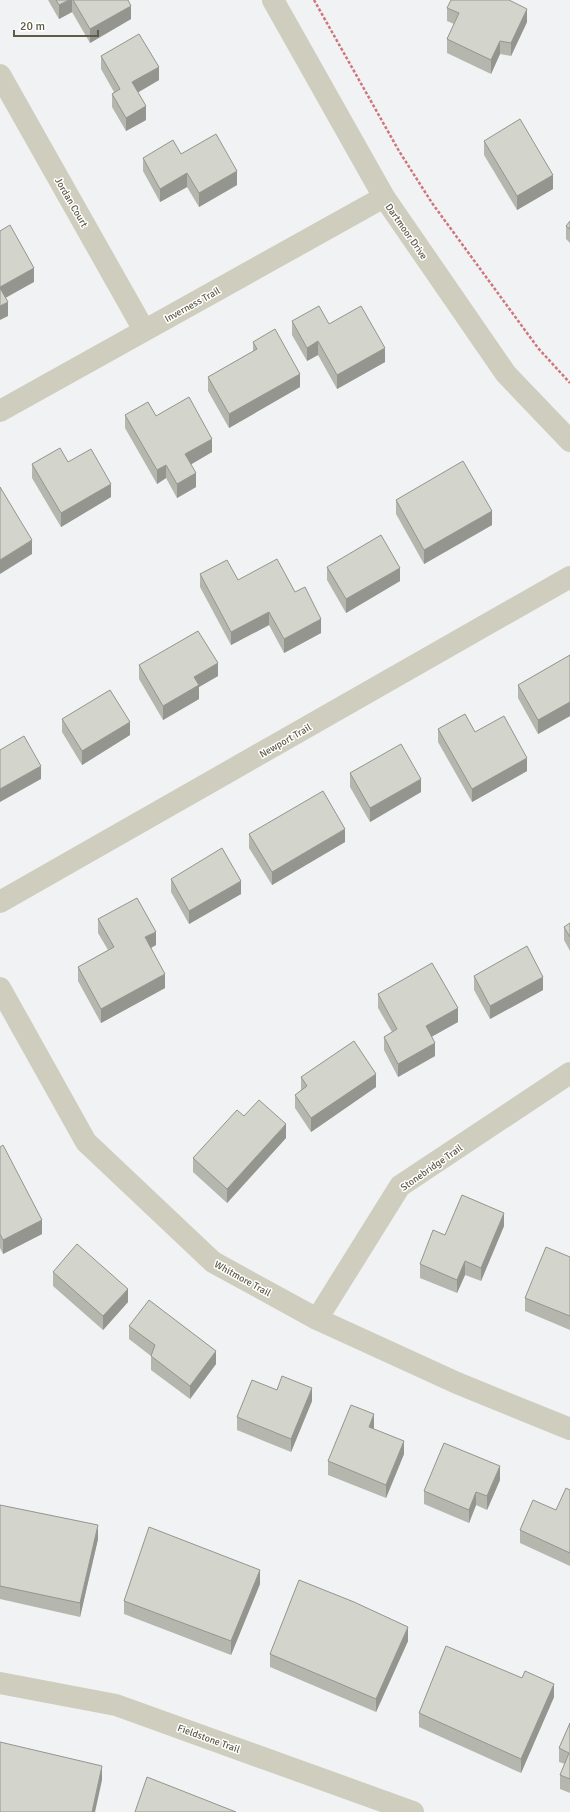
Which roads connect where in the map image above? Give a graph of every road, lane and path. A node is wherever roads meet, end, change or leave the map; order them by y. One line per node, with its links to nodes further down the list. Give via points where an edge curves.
1 (273, 0): 4 (street, Dartmoor Drive)
2 (314, 0): 6 (path, via 399,152 432,203 538,348)
3 (0, 75): 5 (street, Jordan Court)
4 (384, 197): 5 (street, Inverness Trail); 8 (street, Dartmoor Drive, via 506,374)
5 (144, 330): 7 (street, Inverness Trail)
6 (570, 383)
7 (0, 411)
8 (570, 441)
9 (570, 577): 10 (street, Newport Trail)
10 (0, 902)
11 (0, 988): 13 (street, Whitmore Trail, via 86,1142 213,1262)
12 (570, 1073): 13 (street, Stonebridge Trail, via 400,1186)
13 (317, 1319): 14 (street, Whitmore Trail, via 457,1383)
14 (570, 1429)
15 (0, 1683): 16 (street, Fieldstone Trail, via 116,1705)
16 (413, 1812)

